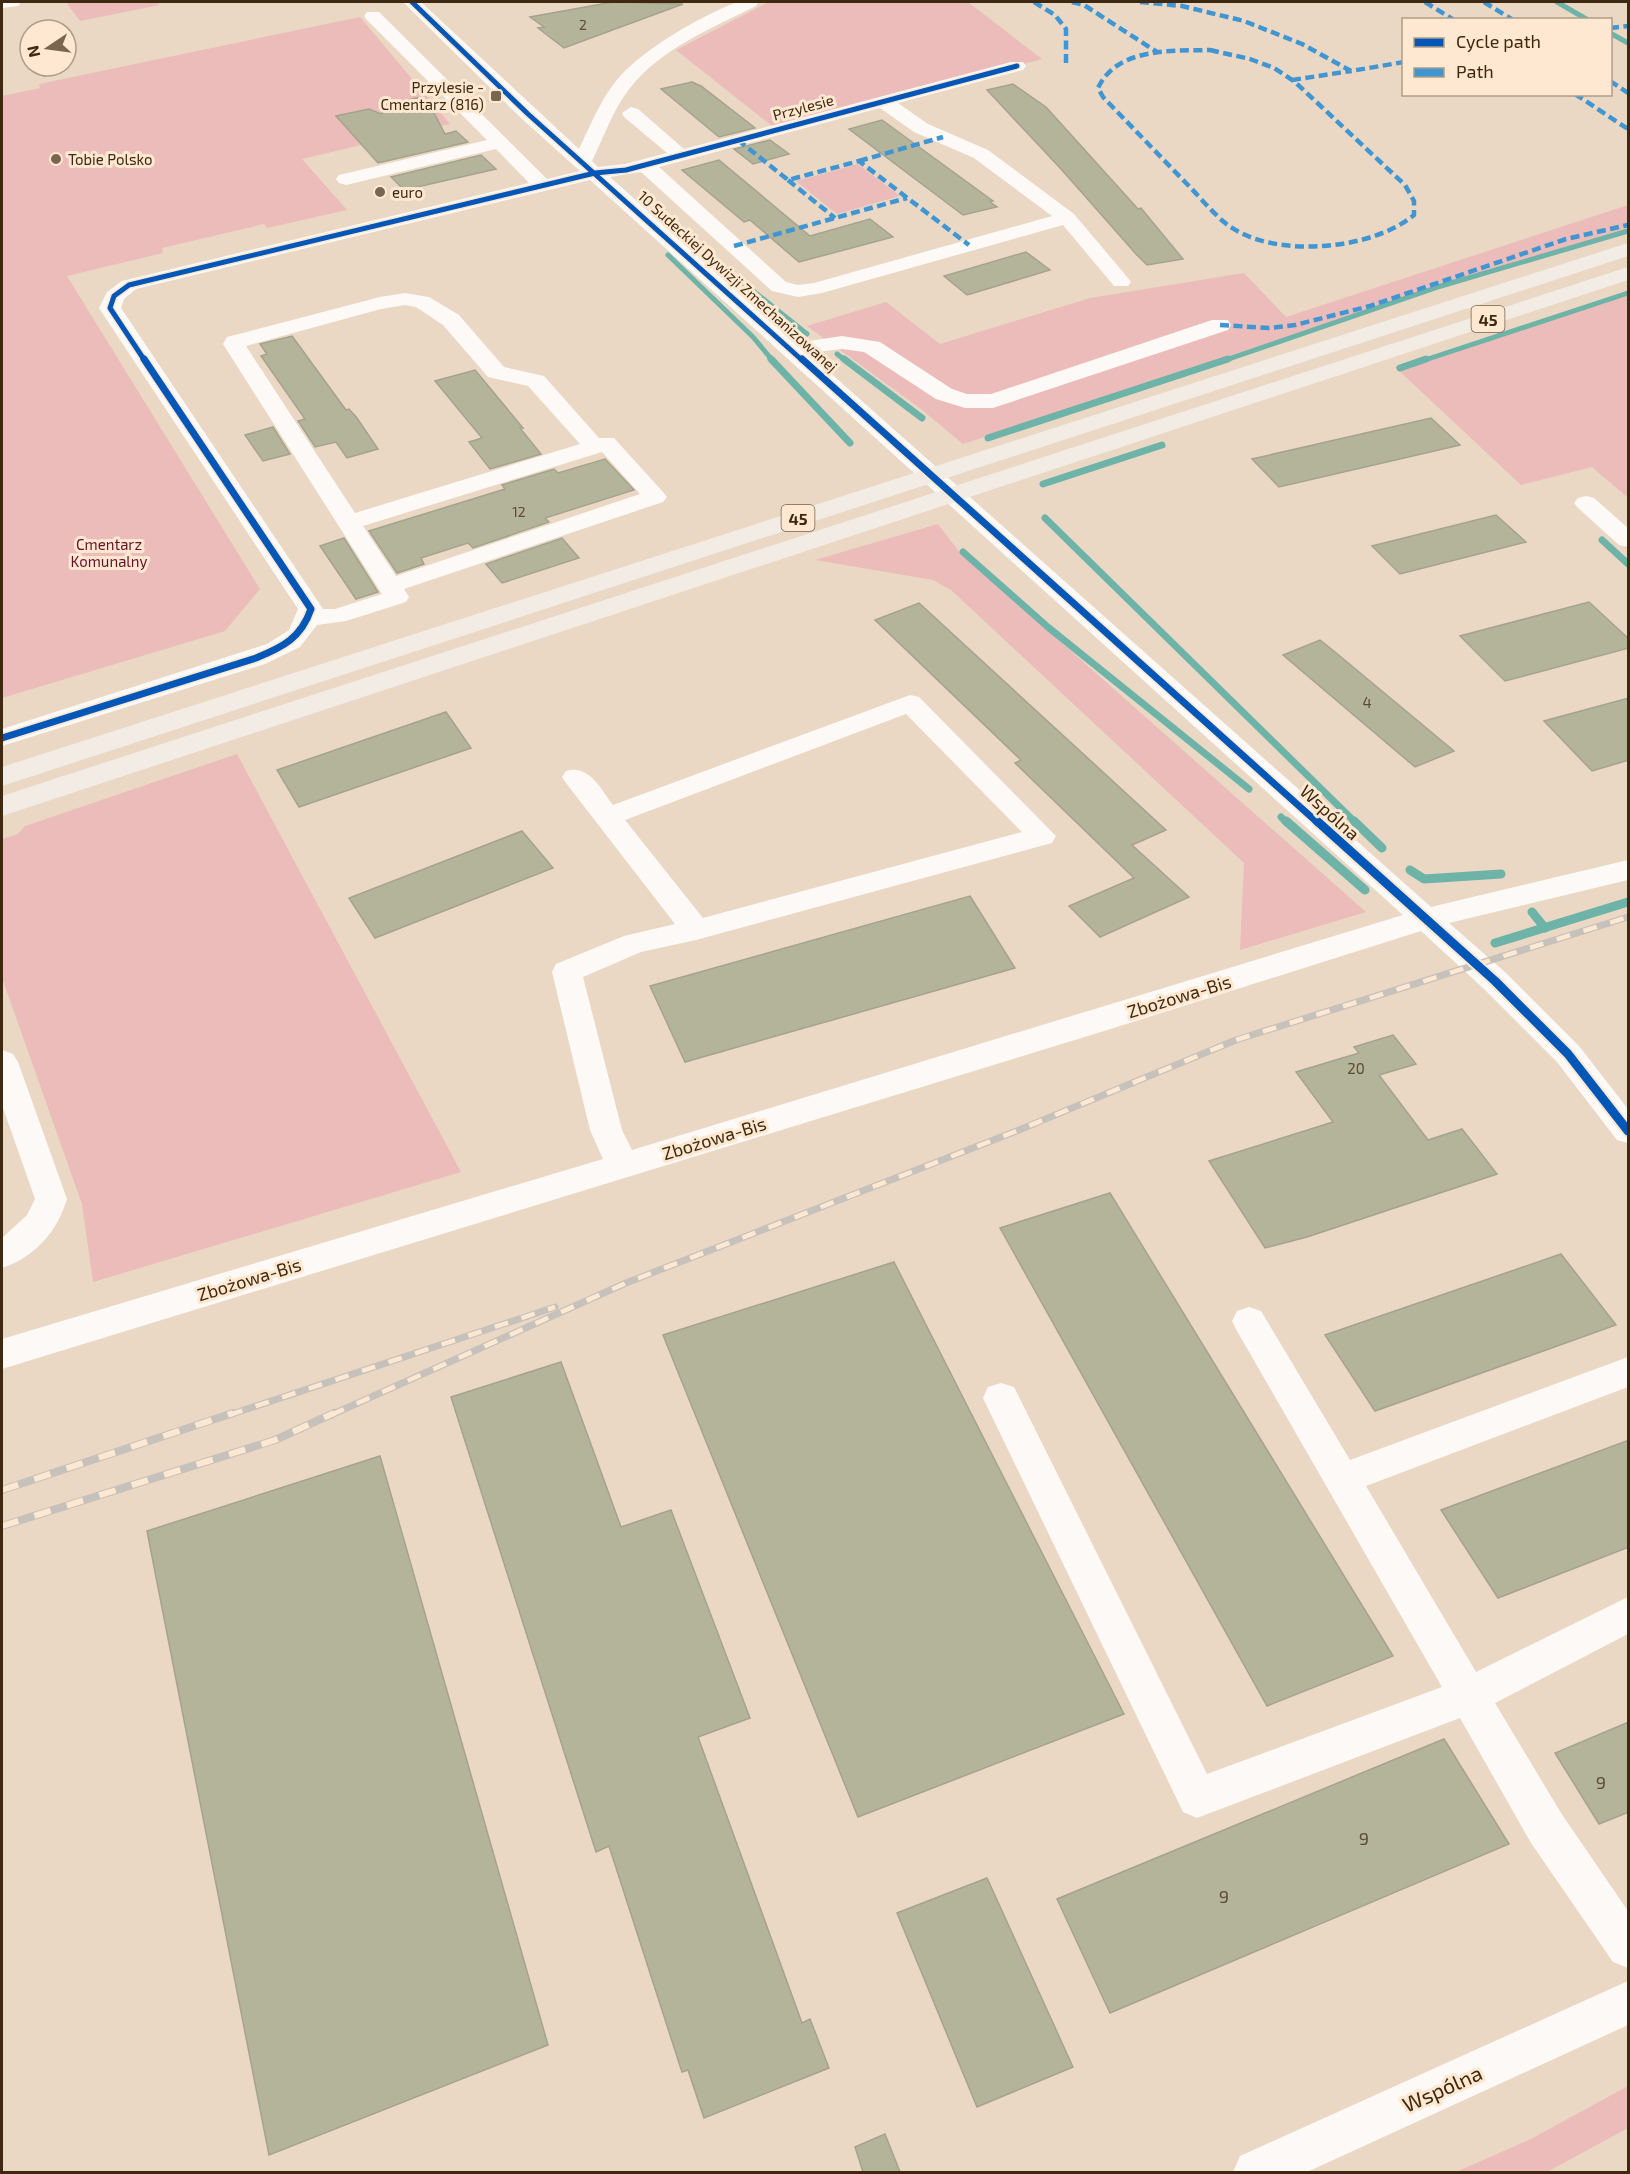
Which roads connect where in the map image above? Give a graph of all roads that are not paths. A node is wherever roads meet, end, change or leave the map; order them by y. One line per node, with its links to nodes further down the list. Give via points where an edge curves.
1 (12, 2): 4 (street)
2 (412, 2): 6 (street, 10 Sudeckiej Dywizji Zmechanizowanej)
3 (750, 2): 14 (street, via 648,61 623,83)
4 (2, 3)
5 (373, 16): 8 (street)
6 (478, 66): 8 (street); 14 (street, 10 Sudeckiej Dywizji Zmechanizowanej)
7 (1017, 66): 9 (street, Przylesie)
8 (433, 76): 11 (street)
9 (884, 102): 12 (street, Przylesie); 17 (street, via 921,128 981,154)
10 (631, 113): 12 (street)
11 (499, 143): 15 (street); 16 (street)
12 (680, 155): 13 (street, Przylesie)
13 (645, 165): 14 (street, Przylesie); 17 (street, via 779,287 788,290 815,289)
14 (589, 167): 16 (street, Przylesie); 22 (street, 10 Sudeckiej Dywizji Zmechanizowanej)
15 (346, 179)
16 (542, 185): 29 (street, Przylesie, via 165,275 129,285 114,296 110,308 311,609)
17 (1066, 218): 20 (street)
18 (1629, 249): 31 (main road, 45)
19 (1629, 273): 33 (main road, 45)
20 (1121, 282)
21 (1220, 325): 22 (street, via 993,401 965,402 944,394 858,343)
22 (792, 350): 26 (street, 10 Sudeckiej Dywizji Zmechanizowanej)
23 (595, 447): 25 (street); 25 (street, via 536,381 496,372 451,320 422,301 380,303 235,342); 28 (street, via 606,443 655,497)
24 (1586, 502): 27 (street)
25 (350, 522): 28 (street)
26 (994, 532): 36 (street, Wspólna)
27 (1629, 540)
28 (390, 586): 29 (street, via 397,597 338,616)
29 (308, 618): 30 (street, via 302,634 256,657)
30 (2, 738)
31 (2, 777)
32 (576, 777): 34 (street)
33 (2, 806)
34 (607, 817): 37 (street); 37 (street, via 910,703 1042,836)
35 (1629, 870): 36 (street, Zbożowa-Bis)
36 (1425, 919): 39 (street, Wspólna, via 1546,1030); 40 (street, Zbożowa-Bis)
37 (696, 930): 40 (street, via 634,943 567,972 606,1130)
38 (2, 1062): 41 (street, via 51,1199 48,1213 36,1229)
39 (1629, 1131)
40 (623, 1166): 43 (street, Zbożowa-Bis)
41 (2, 1254)
42 (1249, 1321): 46 (street)
43 (2, 1354)
44 (1629, 1372): 46 (street)
45 (1001, 1398): 48 (street, via 1197,1798)
46 (1341, 1479): 48 (street)
47 (1629, 1616): 48 (street)
48 (1468, 1695): 49 (street, via 1546,1828)
49 (1629, 1947)
50 (1629, 2003): 51 (street, Wspólna)
51 (1256, 2172)

